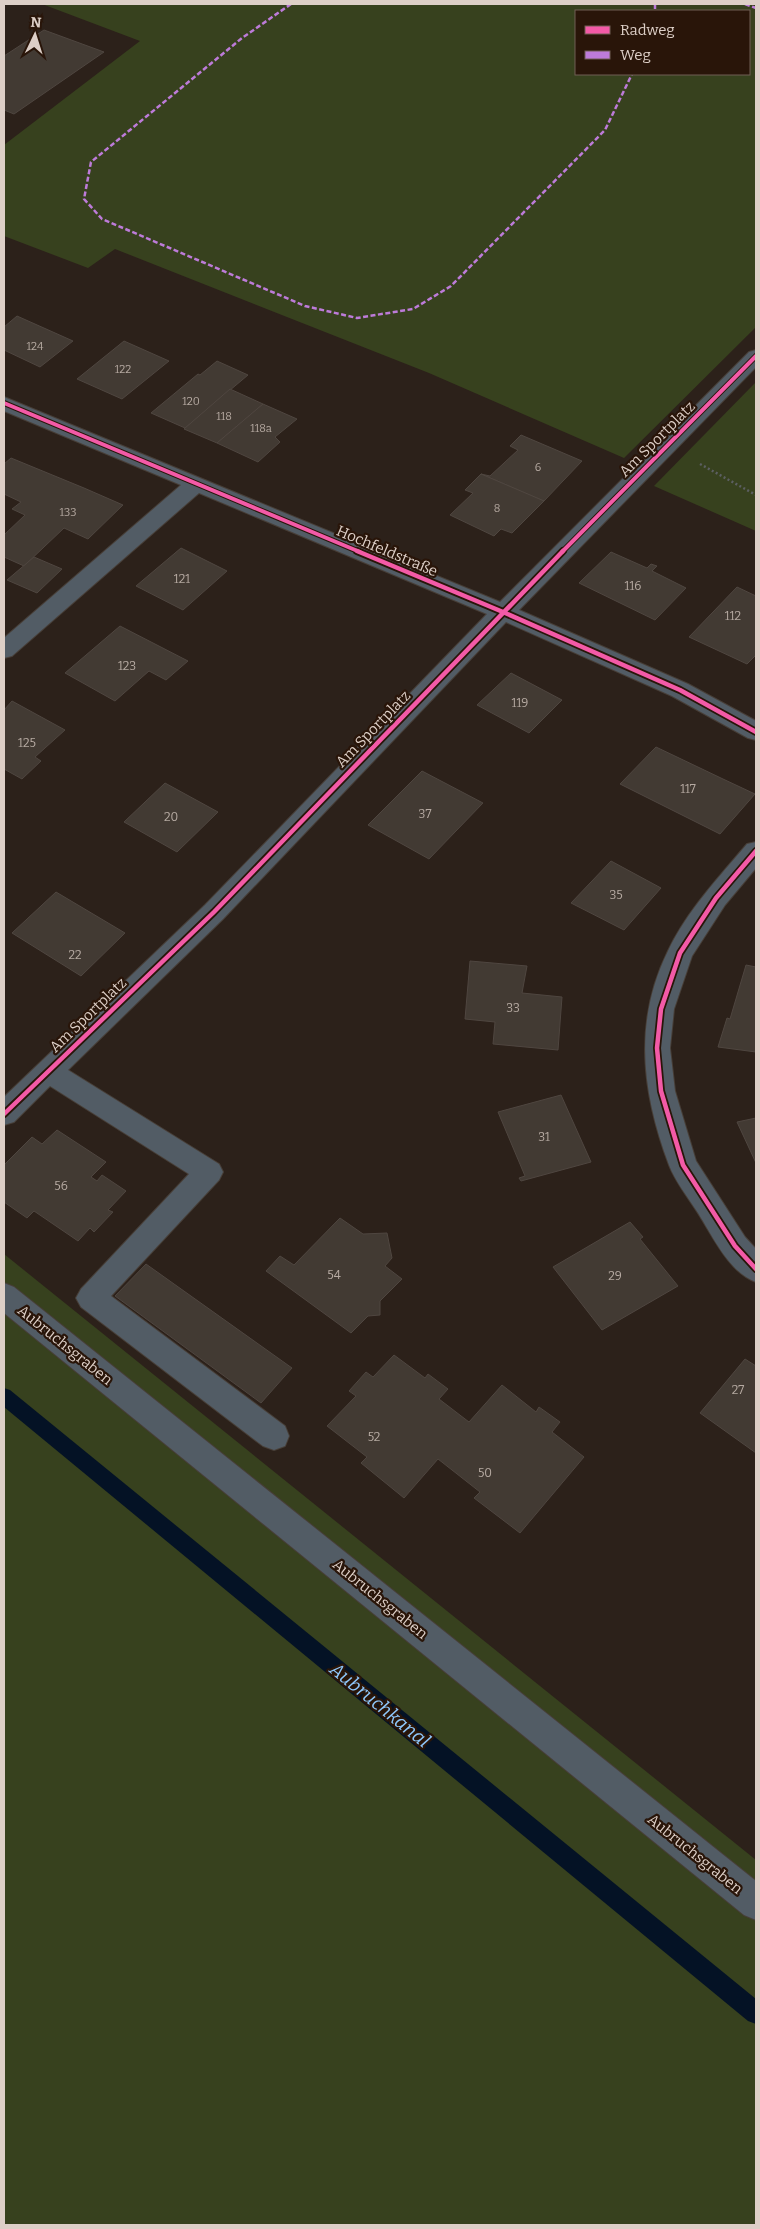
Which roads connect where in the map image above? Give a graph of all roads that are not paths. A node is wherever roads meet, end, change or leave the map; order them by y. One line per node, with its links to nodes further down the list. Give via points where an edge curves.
1 (756, 356): 4 (street, Am Sportplatz)
2 (4, 403): 3 (street, Hochfeldstraße)
3 (196, 484): 4 (street, Hochfeldstraße); 5 (street)
4 (503, 612): 6 (street, Hochfeldstraße, via 680,690); 8 (street, Am Sportplatz, via 214,912)
5 (4, 650)
6 (756, 732)
7 (756, 851): 10 (street, via 716,898 680,953 661,1009 657,1048 661,1091 683,1165 735,1246)
8 (48, 1071): 9 (street, Am Sportplatz); 12 (street, via 209,1172 91,1298)
9 (4, 1114)
10 (756, 1269)
11 (4, 1296): 13 (street, Aubruchsgraben)
12 (274, 1436)
13 (756, 1903)

